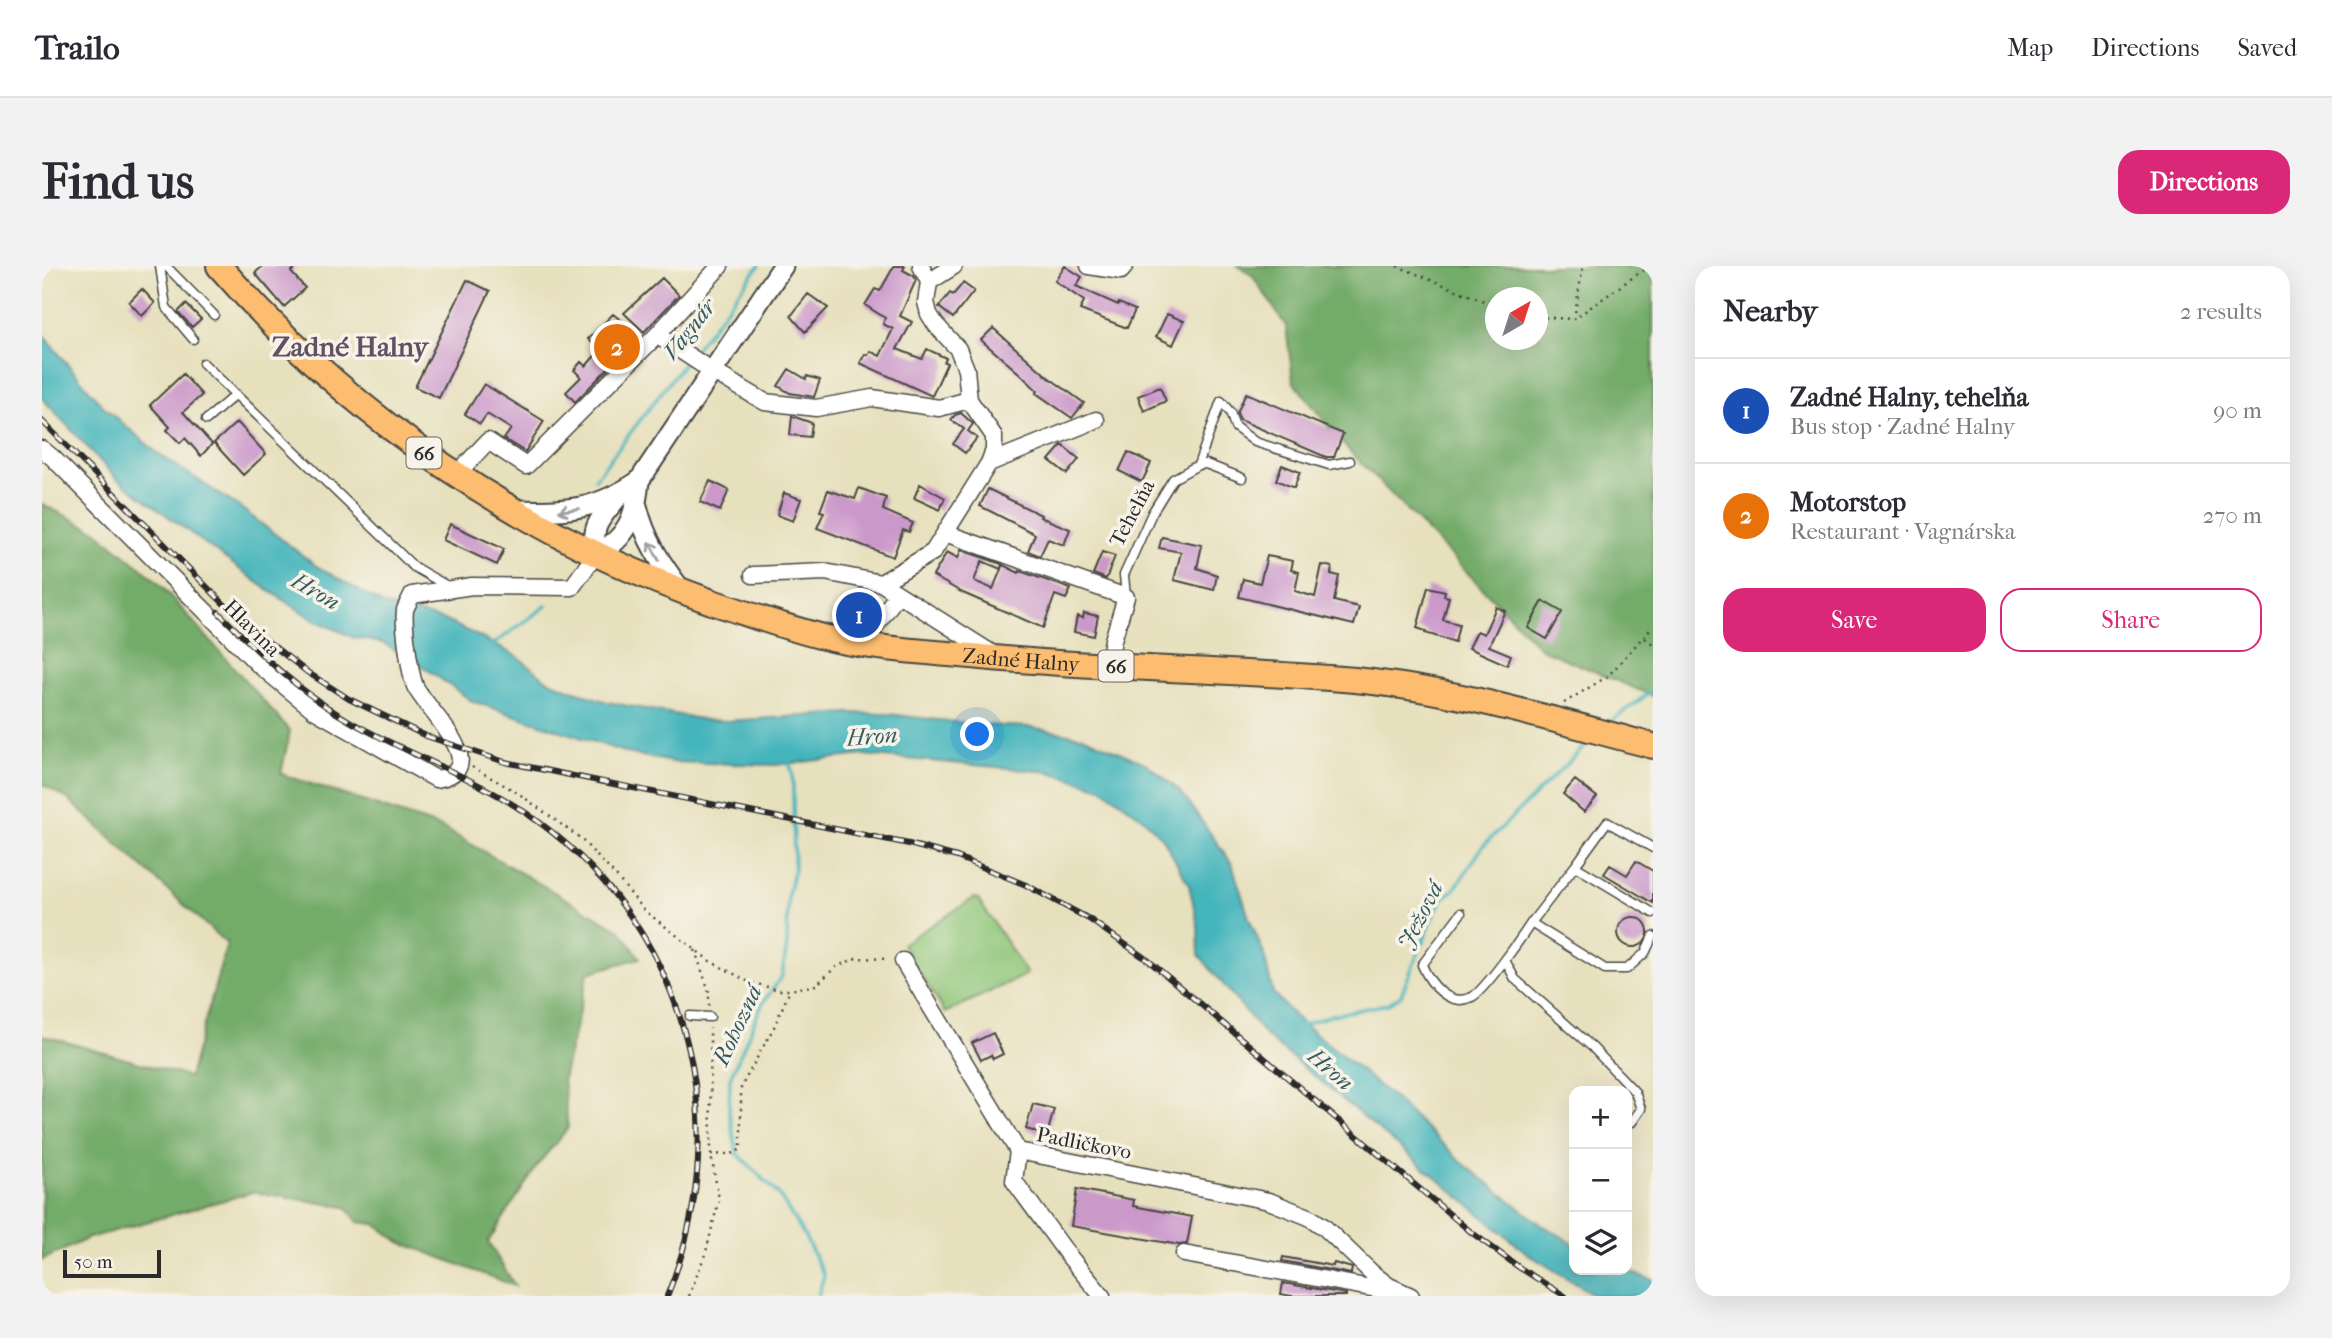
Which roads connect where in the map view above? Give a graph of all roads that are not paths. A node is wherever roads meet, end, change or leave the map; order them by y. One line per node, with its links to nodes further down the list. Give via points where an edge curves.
1 (160, 266): 13 (lane, via 166,307)
2 (166, 266): 11 (lane)
3 (219, 266): 24 (main road, Zadné Halny / 66, via 274,326 341,388)
4 (719, 266): 12 (street)
5 (783, 266): 15 (street)
6 (921, 266): 10 (street)
7 (954, 266): 10 (street)
8 (1089, 266): 9 (street, via 1121,271)
9 (1125, 266)
10 (929, 282): 17 (street, via 929,314 958,349 966,369)
11 (214, 316)
12 (657, 335): 15 (street); 24 (street, via 526,466 488,441)
13 (193, 339)
14 (203, 362): 16 (lane)
15 (699, 362): 17 (street, via 765,402 816,408 872,398 939,408); 26 (street)
16 (236, 394): 18 (lane); 34 (lane, via 414,567)
17 (969, 400): 22 (street, via 994,436)
18 (206, 420)
19 (1096, 420): 22 (street)
20 (42, 449): 34 (street, Hlavina, via 259,665 314,710 436,779 454,773 460,760 458,748 415,685 405,610 412,595)
21 (1350, 461): 23 (lane, via 1329,465 1255,442 1235,427 1221,401)
22 (989, 463): 30 (street)
23 (1198, 466): 25 (lane, via 1206,464); 37 (lane, Tehelňa, via 1173,480 1152,513 1124,575)
24 (456, 475): 29 (main road, Zadné Halny / 66)
25 (1242, 478)
26 (639, 481): 27 (street); 28 (street)
27 (621, 493): 29 (street, one-way to 29, via 572,510); 31 (street, via 593,535)
28 (637, 506): 31 (street, via 613,547); 35 (street, one-way to 28, via 657,557)
29 (514, 510): 31 (main road, Zadné Halny / 66)
30 (945, 533): 33 (street, via 933,552); 37 (street)
31 (579, 545): 34 (street, via 572,587); 35 (main road, Zadné Halny / 66)
32 (752, 575): 33 (street, via 825,572)
33 (881, 583): 36 (street)
34 (452, 589)
35 (682, 591): 38 (main road, Zadné Halny / 66, via 777,624)
36 (898, 594): 38 (street); 39 (street)
37 (1126, 597): 40 (street, Tehelňa)
38 (863, 643): 39 (main road, Zadné Halny / 66)
39 (1001, 659): 40 (main road, Zadné Halny / 66)
40 (1108, 666): 41 (main road, Zadné Halny / 66, via 1383,683 1455,694)
41 (1653, 746)
42 (1653, 848): 43 (lane, via 1607,822)
43 (1575, 866): 45 (lane); 46 (lane)
44 (1461, 913): 48 (lane, via 1422,965 1441,993 1455,1000 1473,997)
45 (1653, 913)
46 (1531, 923): 47 (lane, via 1605,969 1627,969 1645,953); 48 (lane)
47 (1653, 936)
48 (1505, 960): 52 (lane, via 1515,979)
49 (903, 961): 55 (street, Padličkovo)
50 (690, 1016): 51 (lane)
51 (710, 1017)
52 (1628, 1086)
53 (1632, 1090): 54 (lane, via 1641,1109)
54 (1632, 1122)
55 (1018, 1151): 57 (street, via 1014,1181); 58 (street, Padličkovo, via 1269,1201 1324,1227 1372,1273)
56 (1184, 1254): 58 (street)
57 (1102, 1296)
58 (1410, 1296)

